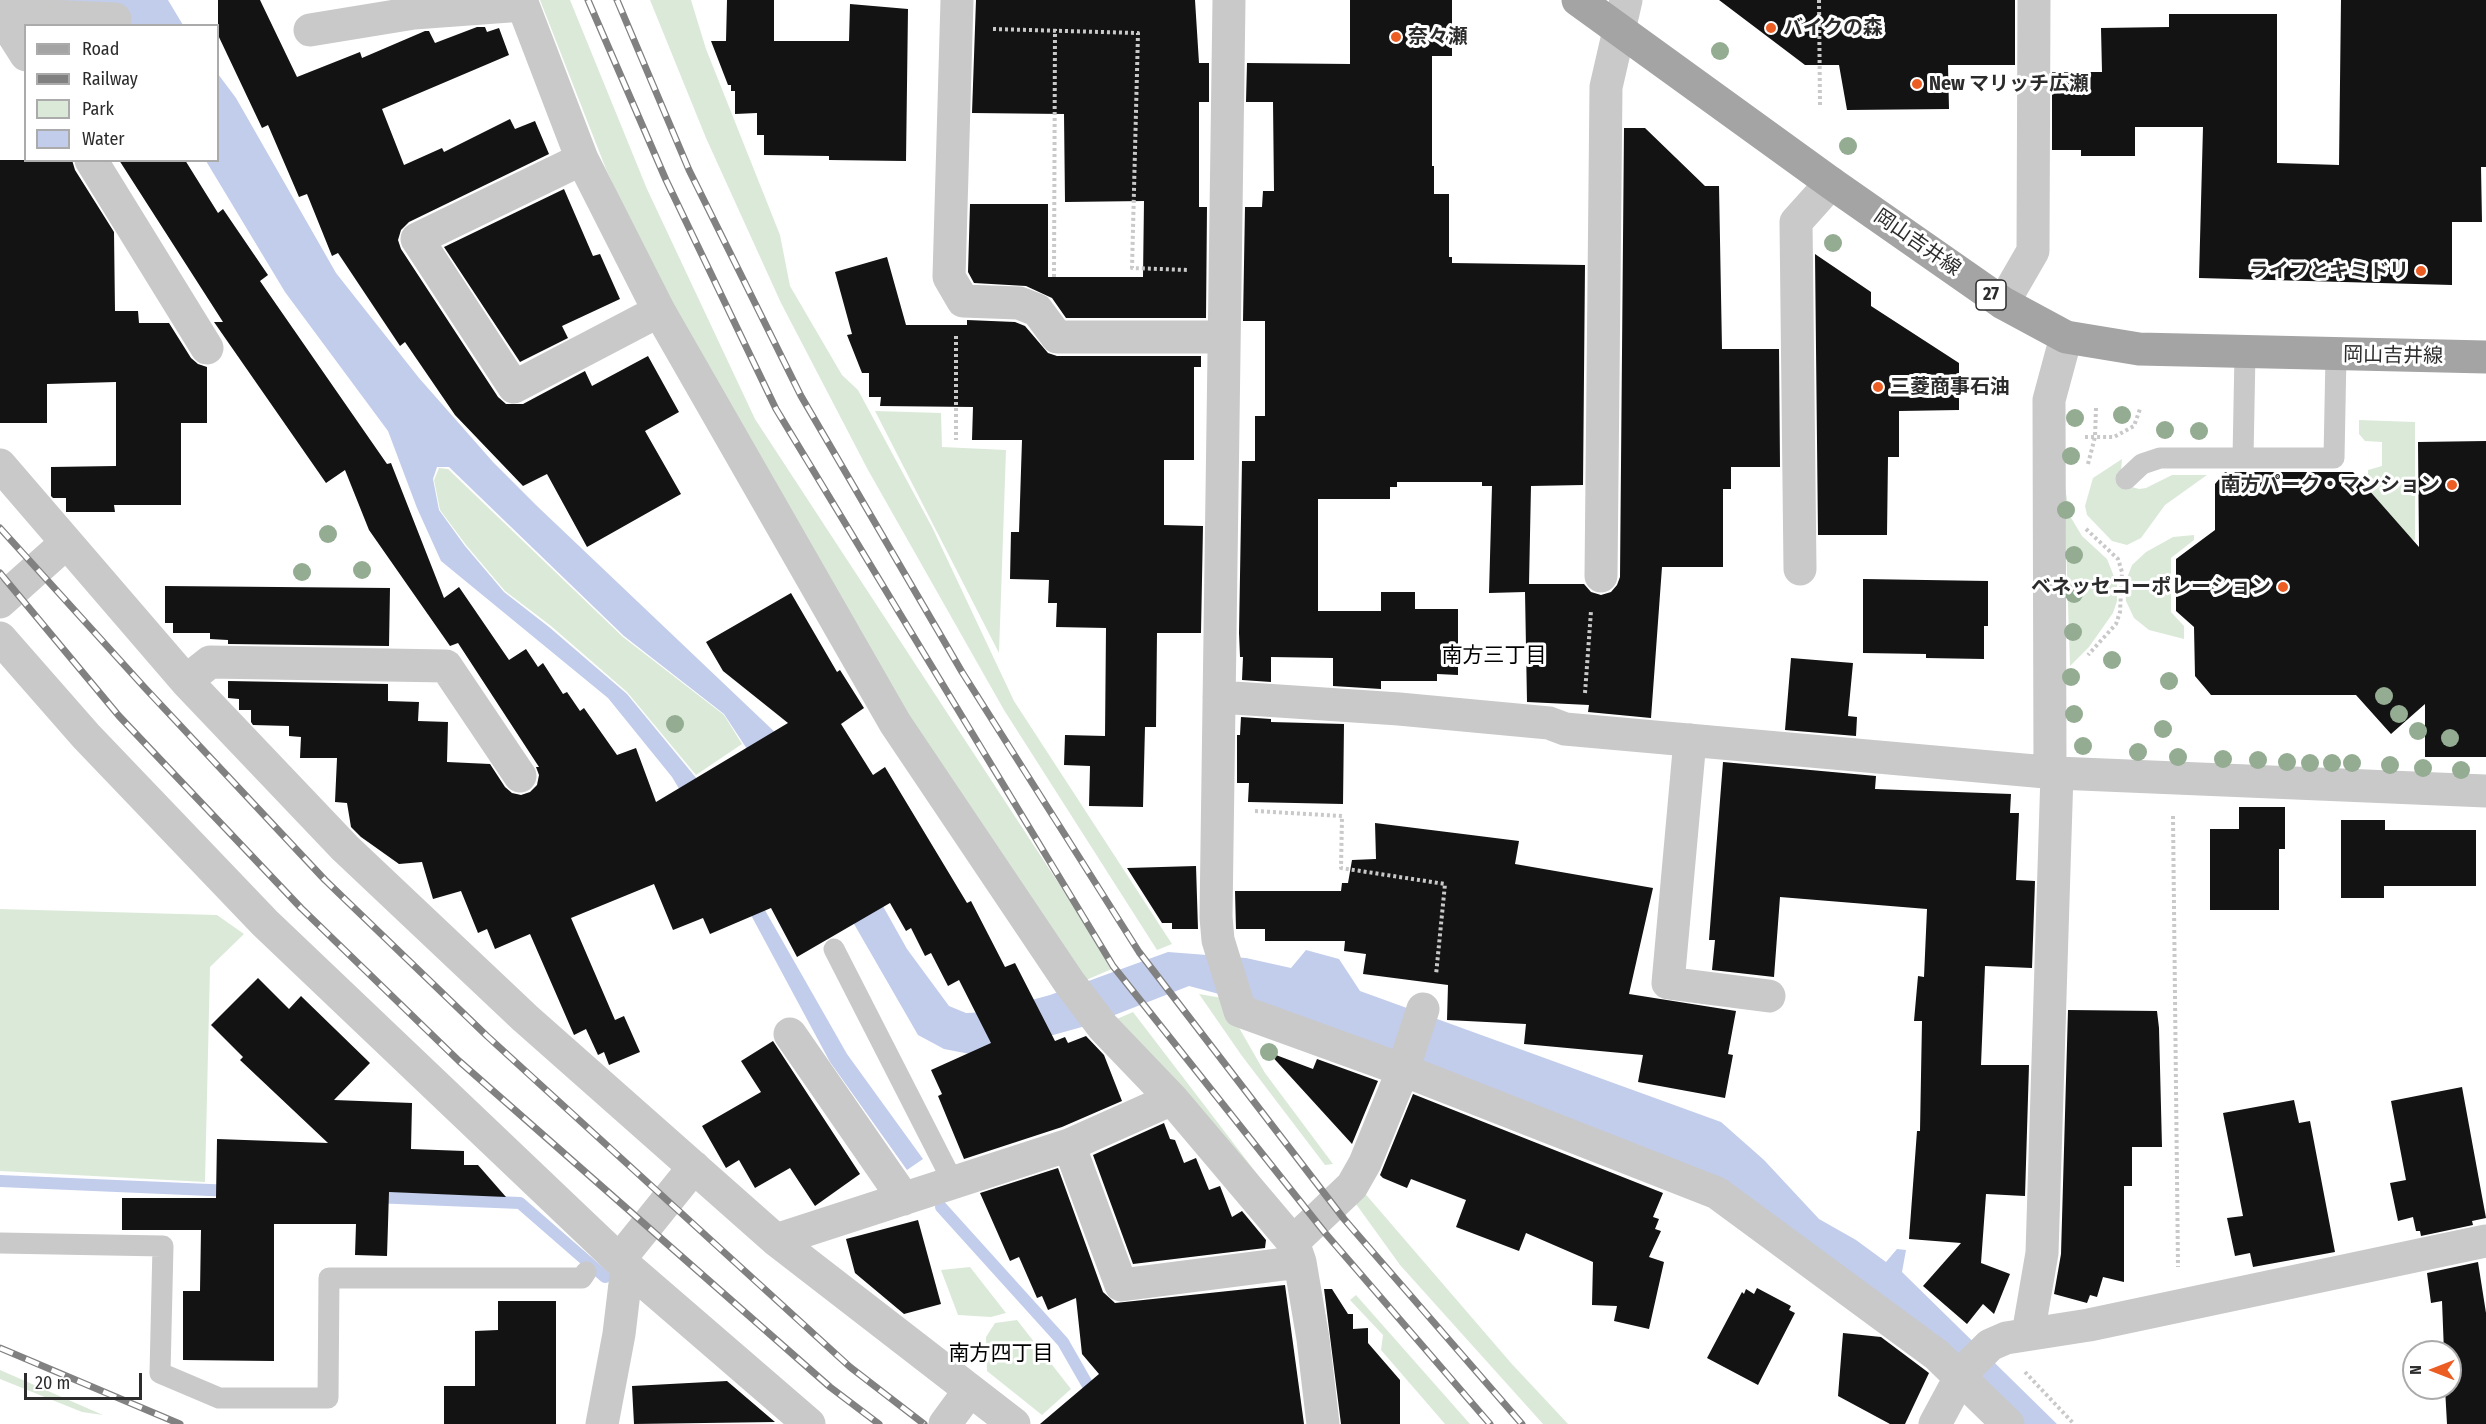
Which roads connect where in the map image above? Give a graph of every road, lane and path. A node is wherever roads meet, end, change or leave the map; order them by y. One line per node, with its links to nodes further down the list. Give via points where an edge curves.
1 (1229, 0): 17 (street)
2 (1578, 0): 8 (main road, 岡山吉井線 / 27)
3 (1819, 0): 13 (path)
4 (2034, 0): 19 (street, via 2033,251)
5 (522, 2): 11 (street, via 414,13); 14 (street)
6 (0, 14): 9 (street); 12 (street)
7 (957, 14): 10 (path); 18 (street, via 949,278)
8 (1623, 15): 16 (main road, 岡山吉井線 / 27); 39 (street, via 1606,87)
9 (115, 19)
10 (1055, 29): 17 (path, via 1138,33 1132,268); 21 (path, via 1054,310)
11 (310, 30)
12 (24, 52)
13 (1820, 106)
14 (582, 159): 20 (street); 20 (street, via 417,239 514,387)
15 (92, 162): 24 (street)
16 (1831, 183): 19 (main road, 岡山吉井線 / 27); 38 (street, via 1796,222)
17 (1225, 270): 22 (street)
18 (958, 293): 21 (street, via 963,301 1019,303 1037,310); 31 (path)
19 (2003, 303): 23 (main road, 岡山吉井線 / 27)
20 (659, 311): 57 (street, via 895,723 1069,982 1103,1027)
21 (1048, 324): 22 (street, via 1058,337)
22 (1224, 337): 44 (street)
23 (2066, 338): 25 (main road, 岡山吉井線 / 27, via 2139,349); 47 (street, via 2049,400)
24 (207, 348)
25 (2245, 353): 26 (main road, 岡山吉井線 / 27); 32 (lane)
26 (2336, 355): 27 (main road, 岡山吉井線 / 27); 32 (lane, via 2334,458)
27 (2486, 357)
28 (2096, 408): 30 (path)
29 (2140, 409): 30 (path, via 2134,426 2114,437)
30 (2095, 437): 34 (path)
31 (957, 441)
32 (2243, 458): 35 (lane, via 2160,458 2142,464)
33 (0, 465): 37 (street)
34 (2086, 467)
35 (2126, 479)
36 (2083, 525): 42 (path, via 2118,559 2122,572 2116,624)
37 (66, 543): 40 (street); 43 (street)
38 (1800, 569)
39 (1601, 576): 45 (path, via 1593,580)
40 (0, 602)
41 (0, 638): 66 (street, via 86,736 265,923)
42 (2084, 658)
43 (186, 681): 48 (street, via 210,662 446,666); 59 (street, via 345,848 525,1018)
44 (1219, 697): 45 (street, via 1399,709 1549,723); 51 (street)
45 (1582, 730): 46 (street)
46 (1690, 740): 47 (street); 53 (street, via 1668,983)
47 (2054, 773): 49 (street); 69 (street, via 2042,1253)
48 (520, 776)
49 (2173, 778): 50 (street); 68 (path)
50 (2486, 792)
51 (1218, 810): 54 (path, via 1342,816 1341,868 1445,884 1433,1003); 56 (street, via 1216,917 1221,953 1240,1011)
52 (834, 949): 60 (lane)
53 (1769, 996)
54 (1422, 1011): 56 (street)
55 (790, 1034): 61 (street)
56 (1404, 1066): 65 (street, via 1352,1186); 70 (street, via 1717,1193)
57 (1172, 1100): 58 (street); 65 (street)
58 (1069, 1145): 60 (street); 65 (street, via 1121,1285)
59 (694, 1167): 62 (street); 66 (street)
60 (952, 1182): 61 (street)
61 (904, 1199): 62 (street)
62 (776, 1240): 71 (street)
63 (2486, 1241): 68 (street)
64 (0, 1243): 67 (lane, via 163,1246 160,1373 219,1398 328,1398 329,1278 582,1278)
65 (1296, 1252): 76 (street, via 1313,1339)
66 (623, 1263): 72 (street, via 619,1334); 73 (street)
67 (586, 1272)
68 (2178, 1307): 69 (street)
69 (2008, 1339): 70 (street); 79 (path, via 2012,1359)
70 (1961, 1375): 77 (street); 78 (street)
71 (970, 1390): 74 (street); 75 (street)
72 (602, 1424)
73 (809, 1424)
74 (945, 1424)
75 (1014, 1424)
76 (1323, 1424)
77 (1935, 1424)
78 (2008, 1424)
79 (2074, 1424)

